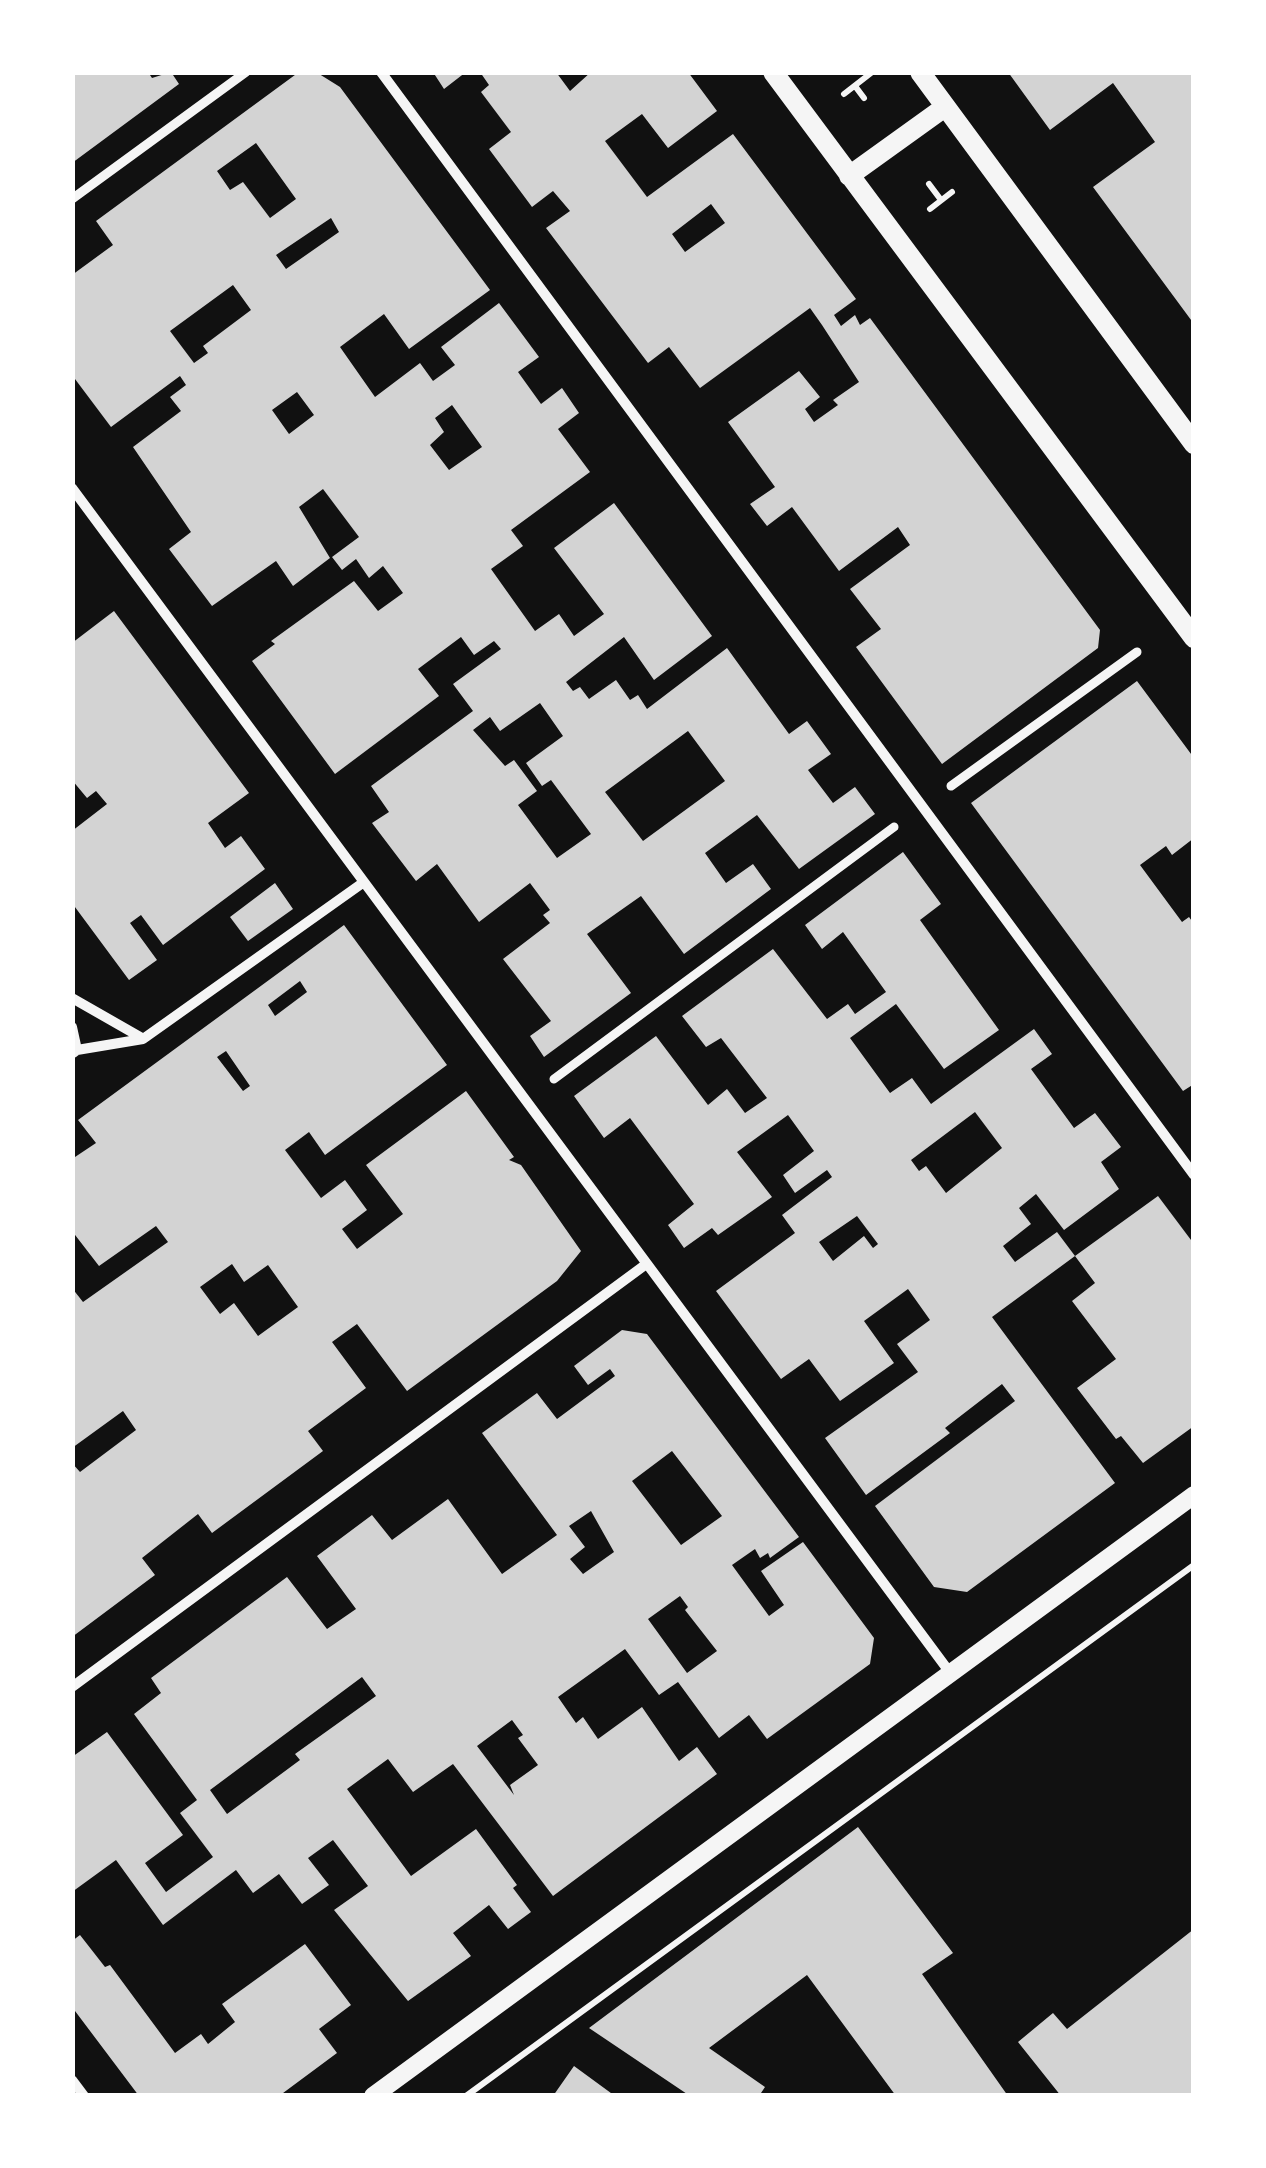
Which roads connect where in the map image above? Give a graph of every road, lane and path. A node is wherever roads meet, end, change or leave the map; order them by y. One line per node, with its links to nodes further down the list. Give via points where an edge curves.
1 (246, 72): 13 (street)
2 (381, 72): 28 (street)
3 (772, 72): 10 (main road)
4 (920, 72): 9 (main road)
5 (871, 73): 6 (path)
6 (855, 86): 7 (path); 8 (path)
7 (838, 98)
8 (864, 98)
9 (945, 107): 10 (main road); 16 (main road)
10 (850, 176): 18 (main road)
11 (928, 184): 14 (path)
12 (956, 188): 14 (path)
13 (72, 199)
14 (940, 200): 15 (path)
15 (925, 214)
16 (1194, 444)
17 (72, 488): 22 (street)
18 (1194, 638)
19 (1137, 652): 20 (street)
20 (951, 786)
21 (894, 826): 27 (street)
22 (364, 882): 25 (street); 29 (street)
23 (72, 998): 25 (street)
24 (72, 1027): 26 (street)
25 (143, 1039): 26 (street)
26 (75, 1052)
27 (554, 1079)
28 (1194, 1175)
29 (645, 1264): 32 (street); 33 (street)
30 (1194, 1496): 32 (street)
31 (1194, 1565): 37 (path)
32 (952, 1674): 36 (street)
33 (72, 1687)
34 (72, 2080): 35 (street)
35 (84, 2096)
36 (373, 2096)
37 (466, 2096)

